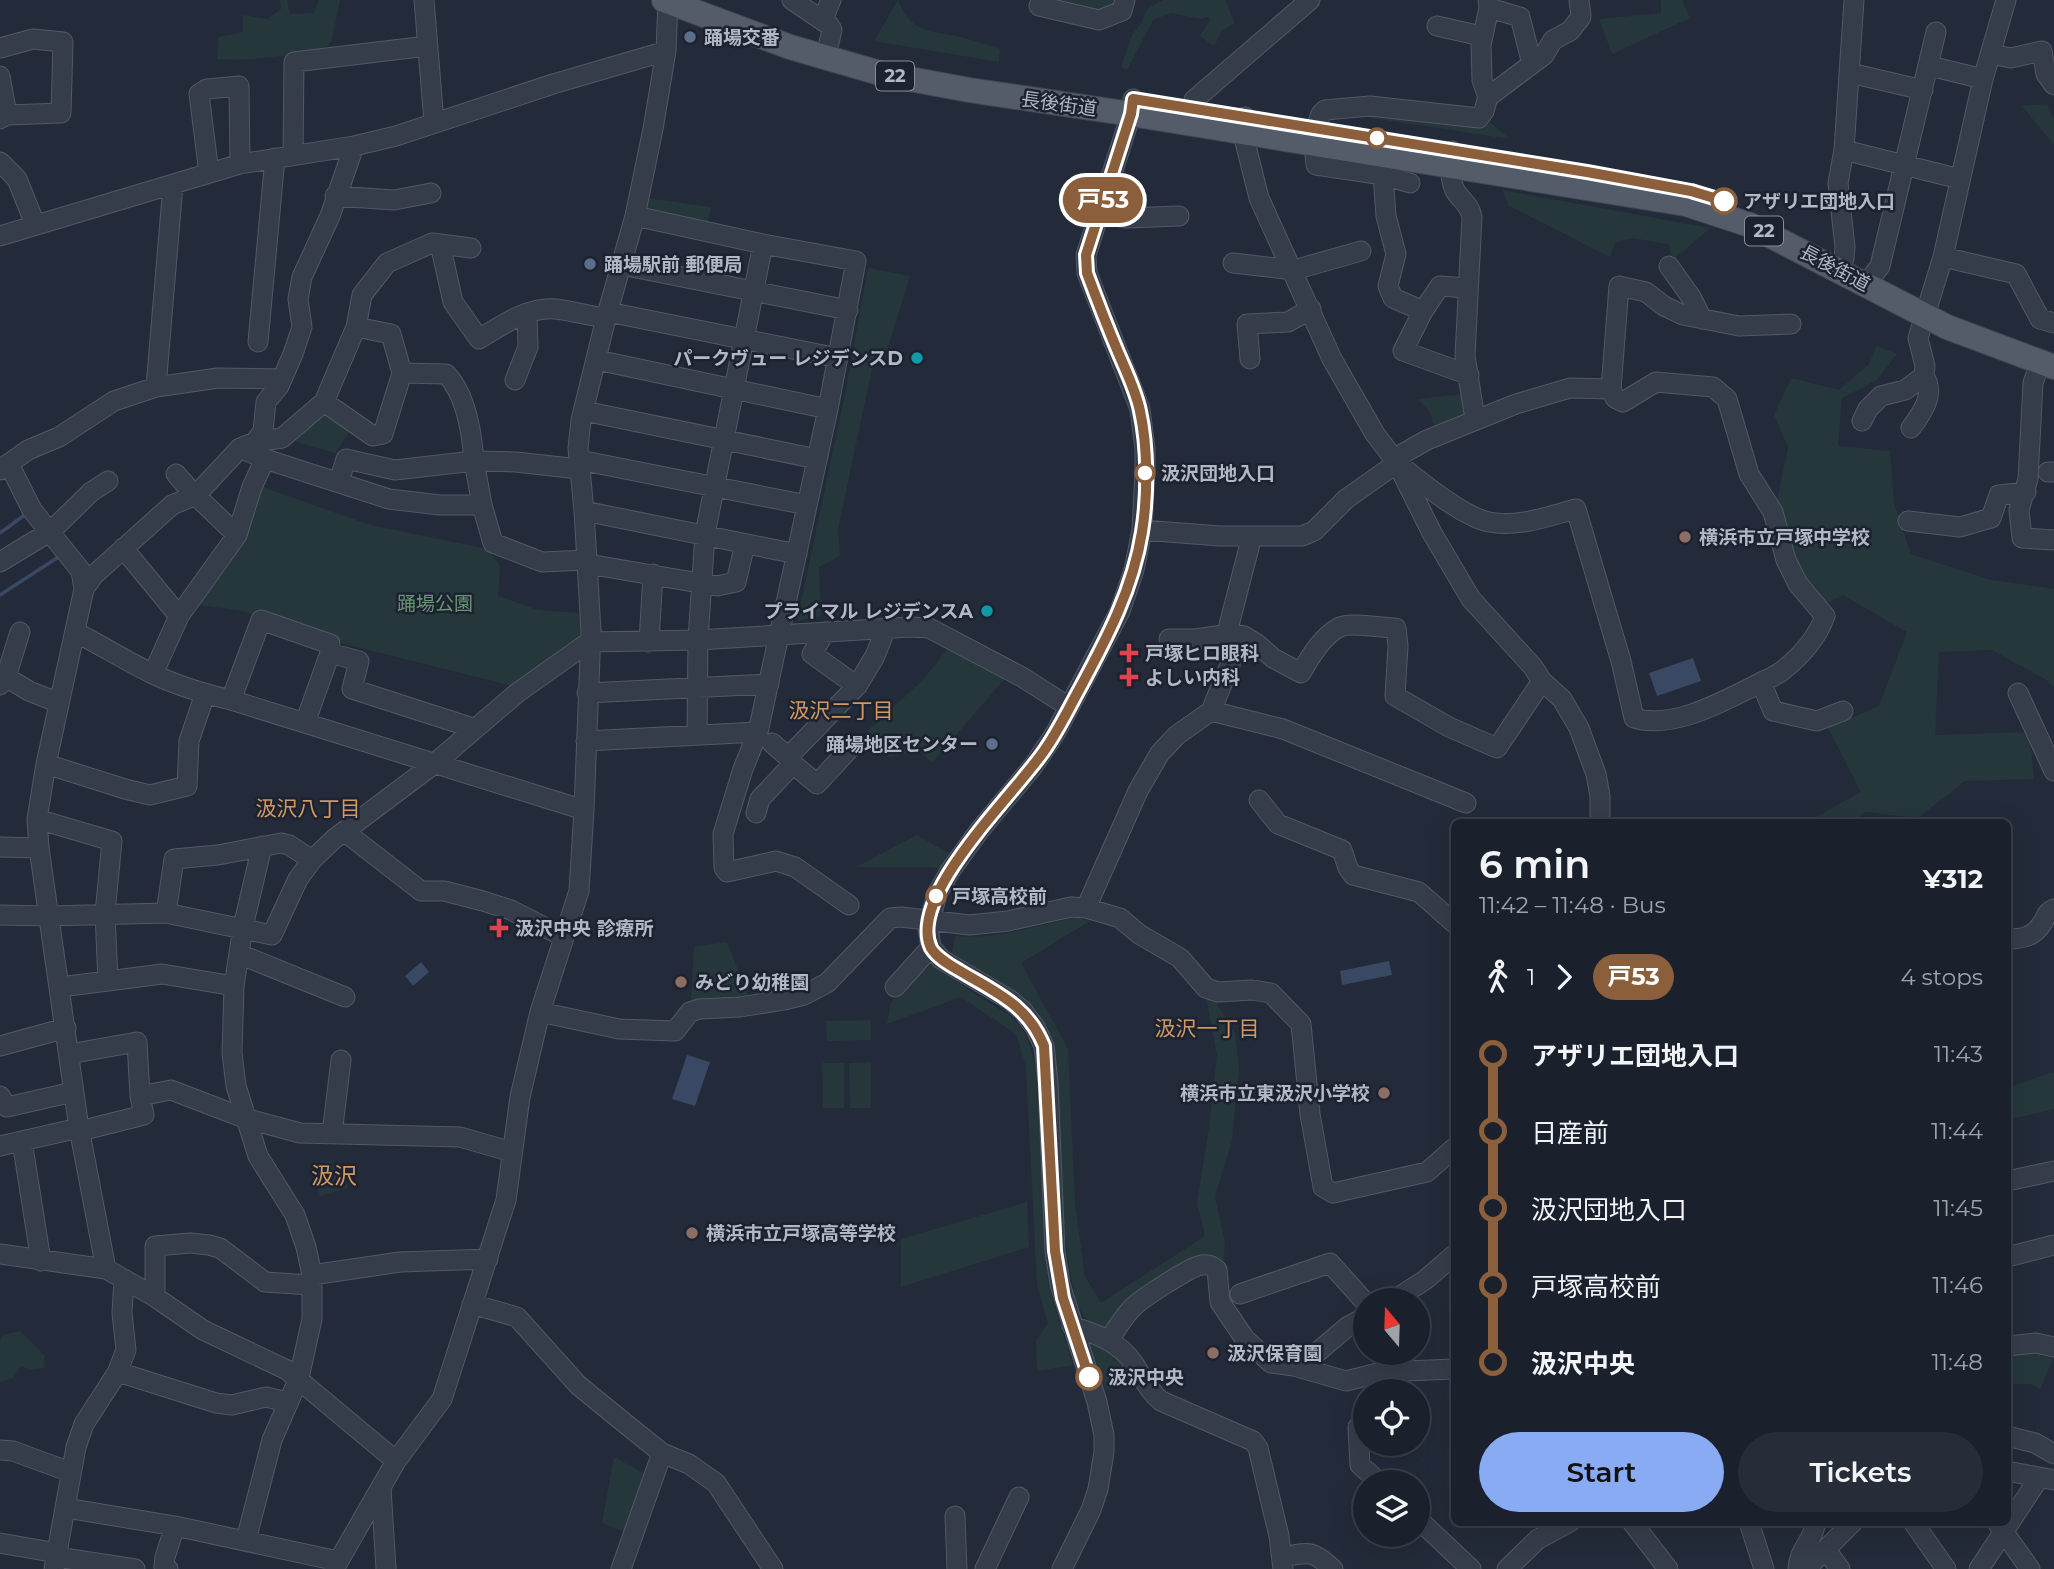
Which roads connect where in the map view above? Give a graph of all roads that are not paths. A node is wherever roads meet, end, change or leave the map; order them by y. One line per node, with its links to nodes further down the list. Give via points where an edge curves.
1 (424, 0): 18 (street)
2 (667, 0): 20 (street); 30 (main road, 長後街道 / 22, via 790,47 883,74 980,92)
3 (710, 0): 17 (main road, 長後街道 / 22)
4 (792, 0): 13 (street)
5 (831, 0): 13 (street)
6 (1125, 0): 11 (street, via 1122,11 1099,20)
7 (1310, 0): 31 (street, via 1194,100)
8 (1579, 0): 22 (street, via 1581,17)
9 (1854, 0): 24 (street)
10 (2006, 0): 21 (street)
11 (1037, 2)
12 (1489, 4): 16 (street); 22 (street, via 1520,18)
13 (822, 19): 17 (street, via 832,30)
14 (1437, 26): 16 (street)
15 (1936, 32): 23 (street)
16 (1481, 36): 29 (street, via 1482,80)
17 (829, 43): 30 (main road, 長後街道 / 22, via 948,72)
18 (427, 46): 33 (street); 38 (street, via 294,62)
19 (0, 48): 32 (street, via 33,38 63,42 61,113)
20 (666, 51): 33 (street); 51 (street)
21 (1991, 54): 26 (street); 27 (street, via 2011,58 2042,51 2046,74)
22 (1532, 64): 29 (street)
23 (1930, 66): 26 (street); 28 (street)
24 (1850, 74): 28 (street); 37 (street)
25 (0, 76): 32 (street)
26 (1983, 79): 45 (street)
27 (2054, 85)
28 (1923, 90): 42 (street)
29 (1488, 97): 35 (street, via 1479,118 1370,106 1325,110)
30 (1132, 106): 31 (main road, 長後街道 / 22); 34 (main road, 長後街道 / 22); 50 (street)
31 (1192, 108): 34 (main road, 長後街道 / 22)
32 (4, 117)
33 (434, 122): 36 (street)
34 (1244, 125): 35 (main road, 長後街道 / 22); 64 (street, via 1259,198)
35 (1315, 136): 39 (main road, 長後街道 / 22); 44 (street, via 1316,165)
36 (354, 146): 38 (street); 49 (street)
37 (1844, 150): 42 (street); 60 (street, via 1838,183)
38 (284, 157): 41 (street); 79 (street)
39 (1451, 159): 60 (main road, 長後街道 / 22, via 1591,173 1702,194 1779,221); 66 (street, via 1453,186 1472,217); 69 (main road, 長後街道 / 22, via 1727,216)
40 (0, 162): 53 (street, via 17,179)
41 (240, 164): 43 (street); 43 (street, via 239,86 207,89 199,94)
42 (1906, 164): 45 (street); 65 (street, via 1880,266)
43 (209, 173): 47 (street)
44 (1383, 175): 46 (street); 71 (street, via 1386,216 1396,254 1388,286 1393,298)
45 (1960, 178): 59 (street)
46 (1410, 183)
47 (173, 185): 53 (street); 89 (street)
48 (431, 194): 49 (street, via 394,200)
49 (335, 197): 87 (street, via 302,277 298,299 302,327)
50 (1099, 212): 52 (street, via 1126,218); 115 (street, via 1086,255 1087,273 1140,409 1145,449)
51 (635, 216): 56 (street); 62 (street)
52 (1179, 216)
53 (35, 224): 54 (street)
54 (0, 236)
55 (440, 244): 57 (street); 72 (street, via 453,302 479,339); 77 (street, via 432,243 387,263 362,295)
56 (763, 244): 67 (street); 70 (street, via 856,261)
57 (471, 248)
58 (1361, 251): 64 (street)
59 (1942, 257): 69 (street); 75 (street, via 2016,274 2040,319)
60 (1844, 259): 65 (main road, 長後街道 / 22)
61 (1233, 263): 64 (street)
62 (622, 265): 67 (street); 73 (street)
63 (1669, 266): 74 (street)
64 (1294, 270): 68 (street)
65 (1872, 275): 69 (main road, 長後街道 / 22)
66 (1467, 288): 71 (street, via 1440,286); 85 (street, via 1465,356)
67 (754, 291): 70 (street); 78 (street)
68 (1311, 309): 81 (street, via 1288,322 1248,324); 102 (street, via 1332,359)
69 (1926, 309): 83 (main road, 長後街道 / 22); 86 (street, via 1918,338)
70 (848, 310): 80 (street)
71 (1423, 311): 85 (street, via 1403,351)
72 (527, 315): 73 (street, via 557,309); 88 (street, via 528,347)
73 (607, 315): 78 (street); 82 (street)
74 (1702, 319): 76 (street, via 1739,326); 90 (street, via 1664,306 1646,292 1619,286)
75 (2054, 323)
76 (1791, 324)
77 (356, 327): 84 (street, via 391,334); 92 (street)
78 (744, 339): 80 (street); 91 (street)
79 (258, 342)
80 (838, 358): 93 (street)
81 (1250, 359)
82 (597, 360): 91 (street); 94 (street)
83 (2049, 361): 109 (street, via 2033,383)
84 (402, 373): 92 (street, via 383,434 373,436); 101 (street, via 446,374 453,381 472,431)
85 (1469, 375): 95 (street)
86 (1924, 376): 96 (street, via 1905,390 1881,396); 97 (street, via 1928,381 1925,409)
87 (282, 379): 89 (street, via 218,378); 99 (street, via 266,402 263,431)
88 (515, 380)
89 (156, 387): 104 (street, via 114,401)
90 (1611, 388): 95 (street, via 1570,388); 144 (street, via 1623,402 1656,382 1713,387 1727,399 1749,474 1773,512 1786,560 1798,584 1825,616 1807,647 1780,674)
91 (734, 389): 93 (street); 98 (street)
92 (324, 402): 99 (street, via 282,438)
93 (828, 409): 100 (street)
94 (584, 411): 98 (street); 103 (street)
95 (1475, 419): 102 (street, via 1416,446)
96 (1862, 421)
97 (1910, 428)
98 (724, 439): 100 (street); 108 (street)
99 (253, 449): 107 (street); 110 (street); 118 (street, via 252,487)
100 (817, 458): 112 (street)
101 (474, 461): 103 (street); 107 (street, via 395,470 346,459); 111 (street)
102 (1397, 463): 119 (street, via 1346,499 1314,531 1302,536); 143 (street, via 1471,599); 144 (street, via 1450,503 1489,522 1515,523 1576,509 1634,718 1648,722 1702,711)
103 (579, 464): 108 (street); 113 (street)
104 (5, 467): 116 (street)
105 (176, 474): 110 (street)
106 (108, 481): 116 (street)
107 (339, 482): 111 (street, via 389,499)
108 (715, 487): 112 (street); 117 (street)
109 (2026, 492): 114 (street, via 1999,495 1991,518 1960,527); 120 (street, via 2019,510 2022,538)
110 (196, 495): 118 (street); 122 (street, via 172,505)
111 (482, 505): 125 (street, via 492,543 542,562)
112 (807, 505): 123 (street)
113 (584, 512): 117 (street); 125 (street)
114 (1908, 521)
115 (1142, 530): 119 (street); 153 (street, via 1120,611)
116 (51, 531): 124 (street); 128 (street, via 81,571)
117 (705, 534): 121 (street); 127 (street)
118 (237, 535): 129 (street)
119 (1252, 536): 134 (street)
120 (2054, 540)
121 (746, 544): 123 (street); 127 (street, via 736,582)
122 (124, 548): 128 (street); 129 (street)
123 (797, 554): 135 (street)
124 (0, 562)
125 (587, 562): 126 (street); 138 (street)
126 (653, 574): 127 (street); 139 (street)
127 (702, 583): 137 (street)
128 (84, 589): 132 (street)
129 (179, 616): 141 (street)
130 (886, 628): 133 (street); 146 (street); 153 (street, via 929,628)
131 (20, 632): 142 (street)
132 (75, 632): 141 (street); 152 (street)
133 (825, 632): 135 (street); 146 (street, via 812,654)
134 (1230, 634): 136 (street); 143 (street, via 1244,636 1301,673 1320,644 1339,627 1396,628 1395,696 1448,727 1497,748); 154 (street, via 1230,665)
135 (780, 636): 137 (street); 145 (street)
136 (1170, 639)
137 (698, 640): 139 (street); 147 (street)
138 (589, 642): 139 (street); 148 (street); 157 (street)
139 (649, 642)
140 (330, 653): 151 (street, via 330,644 261,620); 156 (street); 157 (street, via 359,661 352,690)
141 (153, 674): 149 (street)
142 (3, 681): 152 (street)
143 (1542, 681): 171 (street, via 1562,699 1579,728 1596,774)
144 (1761, 682): 155 (street, via 1773,711 1817,721)
145 (769, 684): 147 (street); 159 (street)
146 (857, 686): 162 (street)
147 (697, 687): 148 (street); 158 (street)
148 (587, 693): 160 (street)
149 (205, 694): 151 (street); 163 (street, via 189,741 187,786 150,795)
150 (2018, 694): 165 (street)
151 (231, 700): 156 (street)
152 (59, 703): 163 (street)
153 (1069, 707): 185 (street, via 1046,749 950,871)
154 (1211, 710): 167 (street, via 1283,729); 178 (street, via 1160,753)
155 (1843, 710)
156 (305, 723): 164 (street)
157 (473, 729): 164 (street)
158 (697, 735): 159 (street); 160 (street)
159 (765, 738): 162 (street); 177 (street, via 743,769 723,834 724,868 727,872 776,861 795,867)
160 (586, 741): 168 (street)
161 (852, 745): 162 (street, via 817,783)
162 (791, 761): 169 (street, via 760,799)
163 (46, 764): 170 (street)
164 (434, 764): 168 (street); 172 (street)
165 (2054, 771)
166 (1259, 800): 184 (street, via 1278,824 1342,850 1353,875 1419,892)
167 (1466, 803)
168 (584, 810): 187 (street, via 579,891)
169 (756, 813)
170 (37, 819): 175 (street); 181 (street, via 112,841)
171 (1600, 819)
172 (345, 832): 176 (street); 187 (street, via 421,891 444,891 511,910)
173 (262, 846): 176 (street, via 289,845); 180 (street, via 173,859); 186 (street)
174 (0, 847): 175 (street)
175 (39, 848): 183 (street)
176 (312, 860): 186 (street, via 272,935)
177 (849, 905)
178 (1086, 908): 185 (street, via 970,925); 209 (street, via 1119,918 1180,958 1206,988 1271,993 1301,1024 1310,1114 1324,1187 1333,1193 1427,1172)
179 (2054, 909): 188 (street, via 2048,911 2035,934)
180 (166, 912): 181 (street); 186 (street)
181 (105, 913): 183 (street); 191 (street)
182 (0, 915): 183 (street)
183 (49, 916): 193 (street)
184 (1451, 919)
185 (929, 920): 189 (street); 196 (street, via 890,918 827,983 804,995 763,1004 699,1009 690,1012 675,1031 619,1029)
186 (243, 927): 190 (street)
187 (564, 937): 196 (street)
188 (2011, 939)
189 (931, 947): 194 (street); 228 (street, via 941,959 1023,1011 1044,1046 1055,1251)
190 (239, 954): 192 (street); 195 (street)
191 (108, 981): 192 (street, via 162,974); 193 (street)
192 (234, 986): 204 (street, via 232,1053)
193 (60, 987): 197 (street)
194 (894, 987)
195 (345, 997)
196 (540, 1012): 210 (street)
197 (66, 1028): 198 (street); 199 (street)
198 (0, 1046)
199 (69, 1054): 201 (street); 203 (street, via 137,1042)
200 (341, 1060): 206 (street)
201 (74, 1093): 202 (street, via 8,1107); 205 (street)
202 (0, 1096)
203 (140, 1096): 204 (street, via 171,1090); 205 (street, via 144,1115)
204 (244, 1118): 206 (street, via 300,1133); 221 (street, via 258,1156 295,1215)
205 (79, 1128): 207 (street); 219 (street)
206 (332, 1134): 210 (street, via 460,1137)
207 (22, 1141): 208 (street); 218 (street)
208 (0, 1146)
209 (1451, 1150)
210 (512, 1152): 217 (street, via 506,1200)
211 (2054, 1171): 212 (street)
212 (2011, 1180)
213 (2054, 1245): 215 (street)
214 (0, 1254): 218 (street)
215 (2011, 1256)
216 (1451, 1258): 222 (street)
217 (488, 1259): 221 (street, via 400,1262); 226 (street)
218 (41, 1261): 219 (street)
219 (106, 1269): 220 (street)
220 (124, 1279): 225 (street); 234 (street, via 126,1350)
221 (312, 1280): 225 (street, via 265,1282 220,1248 209,1245 155,1246); 235 (street, via 312,1319)
222 (1413, 1288)
223 (1353, 1289): 224 (street, via 1330,1263)
224 (1240, 1294)
225 (155, 1297): 235 (street, via 203,1330)
226 (472, 1304): 239 (street, via 517,1317 578,1385); 241 (street, via 442,1399)
227 (1353, 1324): 232 (street)
228 (1072, 1326): 229 (street); 272 (street, via 1097,1402 1104,1451 1091,1510)
229 (1109, 1340): 232 (street, via 1135,1305 1188,1270 1211,1265 1217,1270 1220,1301 1245,1339 1271,1363); 263 (street, via 1125,1352 1149,1391 1161,1401 1253,1441)
230 (2011, 1346): 231 (street)
231 (2054, 1347)
232 (1300, 1367): 233 (street, via 1346,1381 1382,1372)
233 (1451, 1369)
234 (118, 1372): 236 (street, via 216,1403 232,1405 266,1397); 242 (street, via 84,1424)
235 (299, 1378): 236 (street); 241 (street)
236 (287, 1402): 259 (street, via 272,1440)
237 (2011, 1437): 240 (street)
238 (0, 1450): 242 (street)
239 (662, 1453): 268 (street); 269 (street, via 716,1483)
240 (2054, 1454)
241 (396, 1461): 245 (street)
242 (70, 1472): 247 (street)
243 (2011, 1472): 244 (street)
244 (2047, 1479): 249 (street)
245 (381, 1487): 264 (street); 267 (street)
246 (1019, 1497): 271 (street)
247 (66, 1508): 250 (street); 262 (street)
248 (955, 1516): 270 (street)
249 (2011, 1516)
250 (175, 1526): 259 (street); 266 (street, via 165,1557)
251 (1562, 1526): 275 (street, via 1538,1539)
252 (1639, 1526): 276 (street)
253 (1750, 1526): 277 (street)
254 (1816, 1526): 278 (street)
255 (1849, 1526): 261 (street)
256 (1916, 1526): 281 (street)
257 (2000, 1527): 282 (street); 283 (street)
258 (1430, 1530): 274 (street)
259 (246, 1540): 264 (street)
260 (0, 1543): 262 (street)
261 (1826, 1550): 279 (street); 280 (street)
262 (56, 1560): 265 (street)
263 (1283, 1563): 273 (street, via 1309,1552)
264 (336, 1565)
265 (135, 1569)
266 (168, 1569)
267 (387, 1569)
268 (621, 1569)
269 (773, 1569)
270 (957, 1569)
271 (985, 1569)
272 (1062, 1569)
273 (1333, 1569)
274 (1471, 1569)
275 (1507, 1569)
276 (1668, 1569)
277 (1765, 1569)
278 (1798, 1569)
279 (1806, 1569)
280 (1840, 1569)
281 (1946, 1569)
282 (1979, 1569)
283 (2030, 1569)

